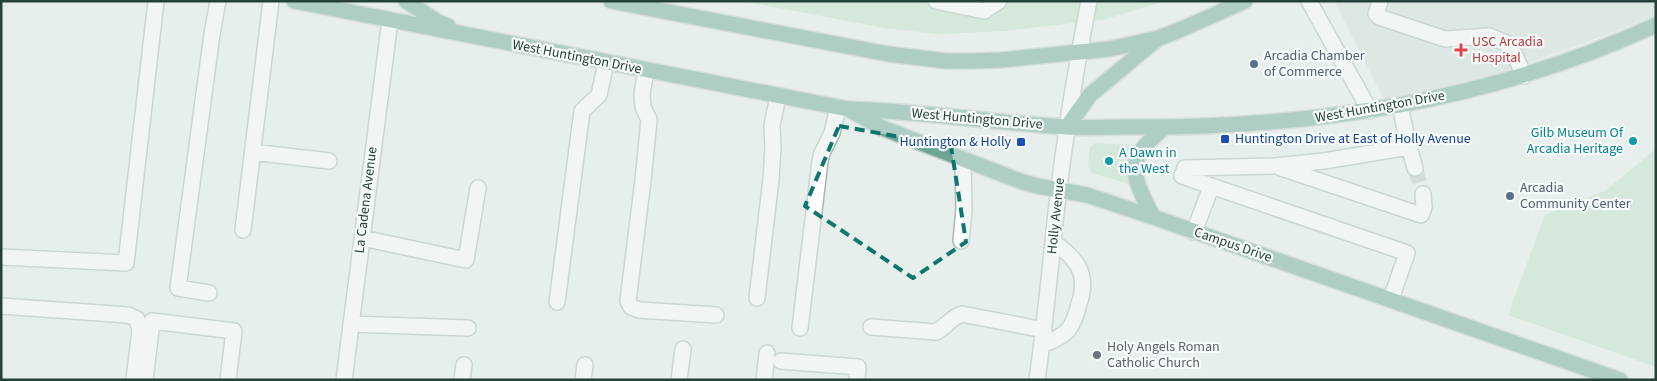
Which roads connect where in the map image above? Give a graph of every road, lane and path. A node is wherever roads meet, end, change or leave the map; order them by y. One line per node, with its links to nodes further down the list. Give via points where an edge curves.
1 (156, 1): 43 (street, via 126,263)
2 (218, 1): 44 (street, via 178,288)
3 (271, 1): 28 (street)
4 (294, 1): 13 (main road, West Huntington Drive)
5 (406, 1): 15 (main road, via 438,22)
6 (611, 1): 17 (main road, via 920,59 991,61)
7 (936, 1): 8 (street, via 984,11)
8 (999, 1)
9 (1089, 1): 17 (street, Holly Avenue)
10 (1245, 1): 16 (main road)
11 (1309, 1): 24 (street)
12 (1380, 1): 20 (street, via 1376,14 1379,17 1445,39 1489,36 1506,43)
13 (390, 20): 15 (main road, West Huntington Drive); 40 (street, La Cadena Avenue)
14 (1656, 26): 20 (main road, West Huntington Drive, via 1595,52)
15 (476, 37): 18 (main road, West Huntington Drive)
16 (1159, 38): 17 (main road); 25 (main road, via 1090,95)
17 (1079, 53): 25 (street, Holly Avenue)
18 (606, 62): 19 (main road, West Huntington Drive); 47 (street, via 600,95 582,111)
19 (646, 70): 21 (main road, West Huntington Drive); 49 (street, via 642,94 649,120 628,301 631,307 639,310)
20 (1524, 76): 22 (main road, West Huntington Drive)
21 (778, 96): 23 (main road, West Huntington Drive); 45 (street, via 772,126 771,179)
22 (1400, 106): 24 (main road, West Huntington Drive); 27 (street)
23 (843, 108): 25 (main road, West Huntington Drive); 29 (main road, Campus Drive, via 880,127); 53 (street, via 820,161)
24 (1370, 111): 26 (main road, West Huntington Drive, via 1264,124)
25 (1067, 127): 26 (main road, West Huntington Drive); 35 (street, Holly Avenue)
26 (1163, 128): 37 (main road, via 1144,146 1136,165 1139,186)
27 (1409, 147): 31 (street); 32 (street)
28 (253, 152): 30 (street); 38 (street)
29 (963, 160): 35 (main road, Campus Drive, via 1020,181); 41 (street)
30 (329, 161)
31 (1275, 166): 33 (street, via 1185,168 1182,176); 36 (street, via 1421,215)
32 (1415, 168)
33 (1211, 187): 39 (street); 46 (street, via 1407,253)
34 (478, 188): 40 (street, via 466,260)
35 (1059, 190): 37 (main road, Campus Drive, via 1087,195); 42 (street, Holly Avenue)
36 (1423, 194)
37 (1153, 217): 39 (main road, Campus Drive)
38 (243, 230)
39 (1194, 232): 46 (main road, Campus Drive)
40 (362, 238): 50 (street, La Cadena Avenue)
41 (961, 241)
42 (1054, 242): 54 (street, Holly Avenue); 54 (street, via 1079,268 1083,291 1068,330 1062,335)
43 (1, 257)
44 (208, 293)
45 (757, 298)
46 (1391, 299): 66 (main road, Campus Drive)
47 (557, 302)
48 (1, 306): 58 (street, via 128,315 137,319 140,330)
49 (716, 315)
50 (351, 324): 52 (street); 61 (street, La Cadena Avenue)
51 (871, 327): 54 (street, via 936,332 962,314)
52 (468, 328)
53 (800, 328)
54 (1043, 337): 65 (street, Holly Avenue)
55 (683, 349): 62 (street)
56 (767, 354): 63 (street)
57 (781, 361): 64 (street, via 858,367)
58 (134, 380)
59 (145, 380): 60 (street, via 152,321 234,331)
60 (228, 380)
61 (344, 380)
62 (679, 380)
63 (764, 380)
64 (857, 380)
65 (1037, 380)
66 (1620, 380)

